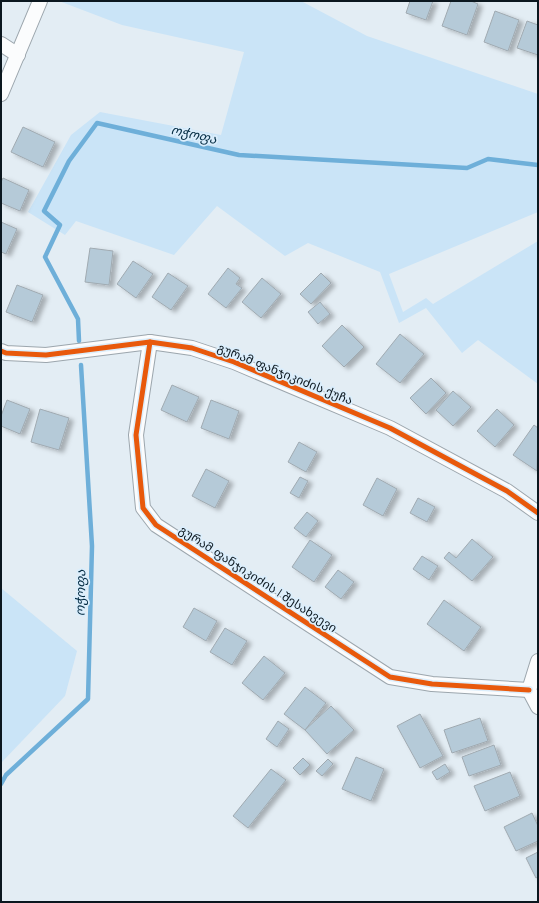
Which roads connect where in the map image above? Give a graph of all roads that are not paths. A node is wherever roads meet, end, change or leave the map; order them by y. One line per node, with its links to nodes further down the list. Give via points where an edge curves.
1 (40, 1): 3 (street)
2 (1, 44): 3 (street)
3 (18, 55): 4 (street)
4 (1, 94)
5 (150, 342): 6 (street, გურამ ფანჯიკიძის ქუჩა, via 46,356 6,353); 7 (street, გურამ ფანჯიკიძის ქუჩა, via 192,348 234,362 390,428 507,491); 9 (street, გურამ ფანჯიკიძის I შესახვევი, via 136,436 143,508 156,525 390,677 432,684)
6 (1, 350)
7 (538, 513)
8 (538, 661): 9 (street)
9 (529, 690): 10 (street)
10 (538, 707)

